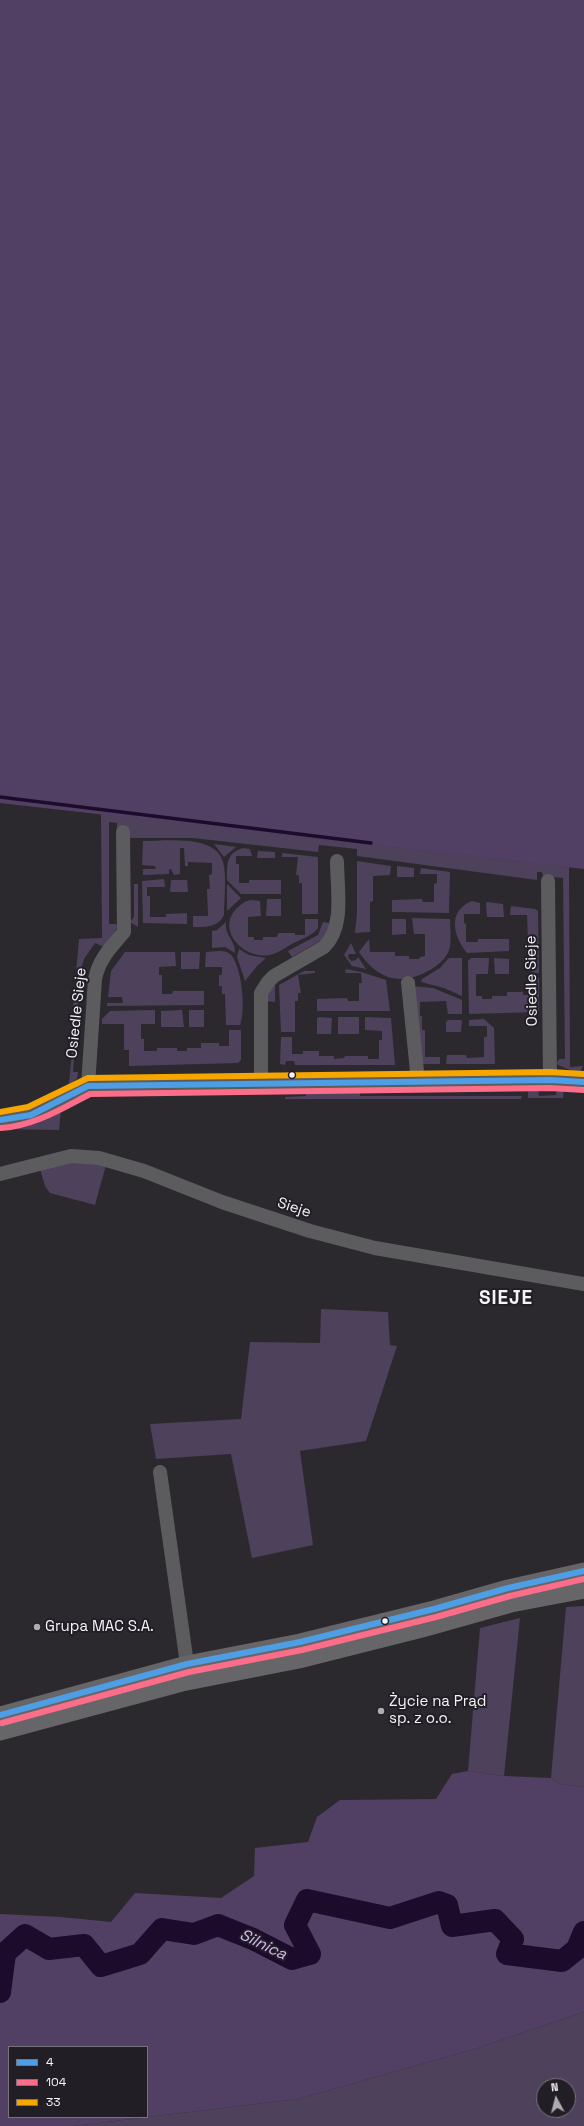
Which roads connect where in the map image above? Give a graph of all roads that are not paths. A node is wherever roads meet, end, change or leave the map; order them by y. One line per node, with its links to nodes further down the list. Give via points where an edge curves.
1 (123, 832): 9 (street, Osiedle Sieje, via 124,932 97,966)
2 (337, 861): 8 (street, via 337,922 330,941 274,976 261,993)
3 (548, 881): 5 (street, Osiedle Sieje)
4 (408, 983): 6 (street)
5 (550, 1080): 6 (street); 7 (street)
6 (418, 1081): 8 (street)
7 (584, 1082)
8 (261, 1083): 9 (street)
9 (88, 1086): 10 (street, via 31,1115)
10 (0, 1120)
11 (0, 1174): 12 (street, Sieje, via 71,1156 99,1158 144,1171 222,1202 310,1232 375,1248)
12 (584, 1284)
13 (160, 1472): 16 (street)
14 (584, 1571): 16 (main road, via 508,1588 315,1639)
15 (584, 1590): 18 (main road, via 511,1604 299,1660 182,1683)
16 (187, 1664): 17 (main road)
17 (0, 1715)
18 (0, 1732)

